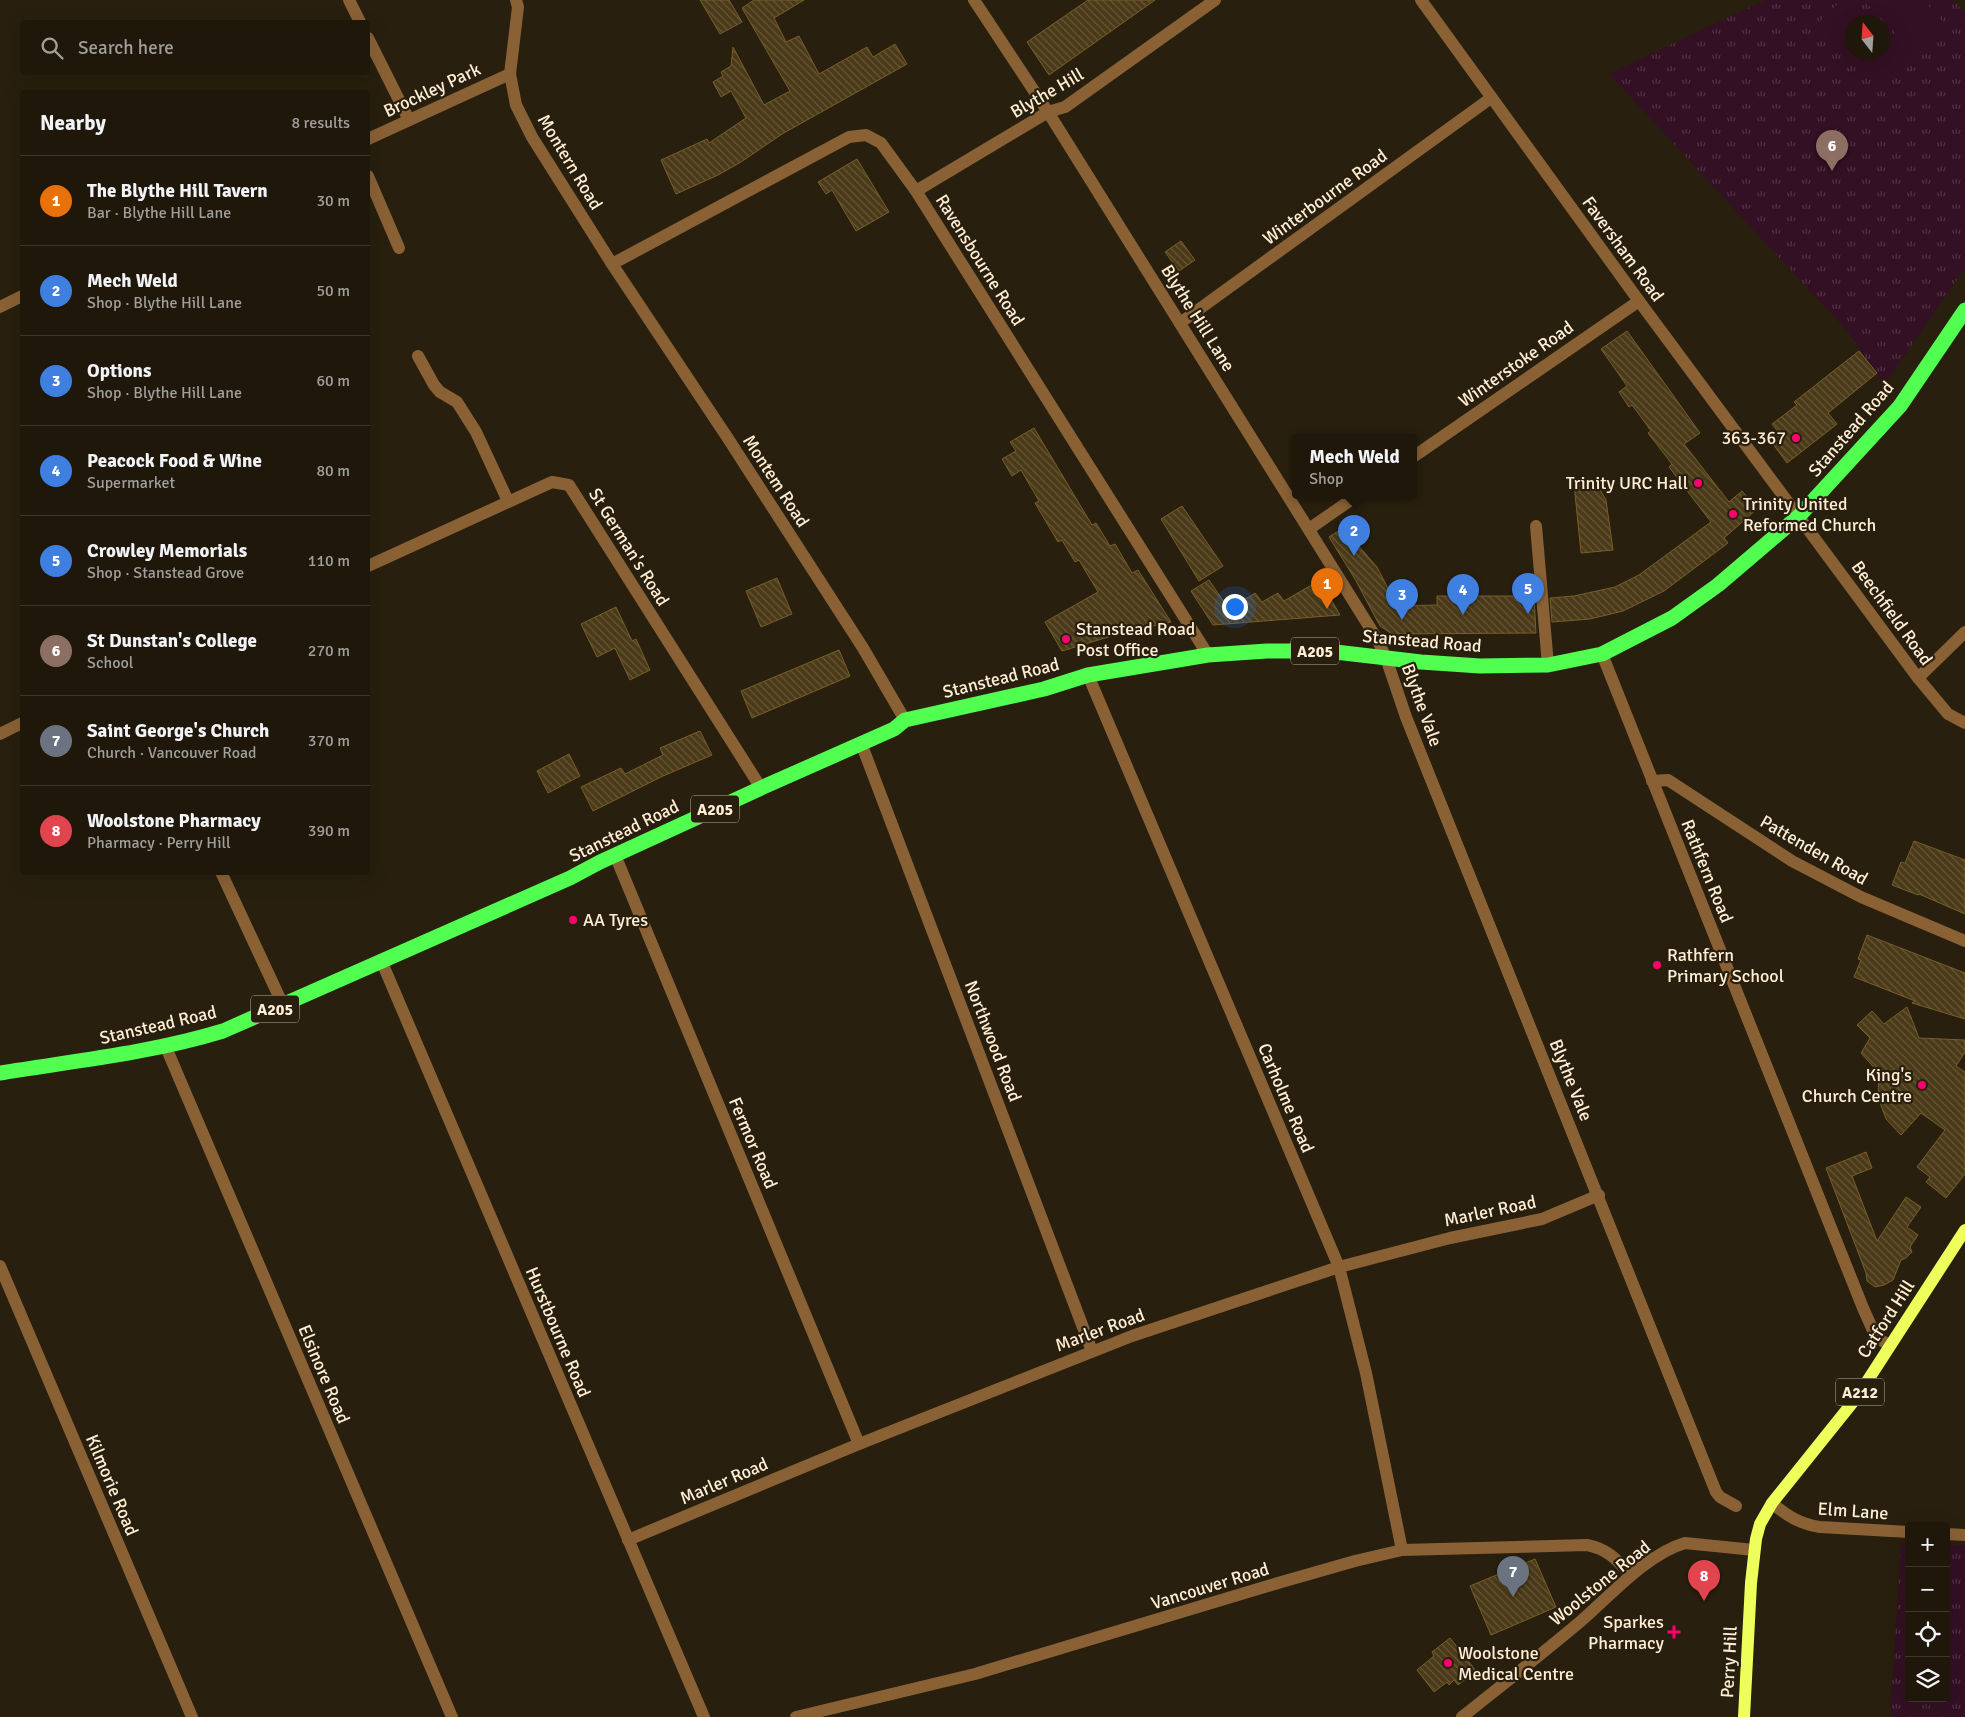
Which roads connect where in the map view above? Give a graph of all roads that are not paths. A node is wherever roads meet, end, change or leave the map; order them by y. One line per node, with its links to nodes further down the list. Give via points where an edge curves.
1 (349, 0): 6 (street)
2 (516, 0): 8 (street, via 518,7)
3 (974, 0): 10 (street, Blythe Hill Lane)
4 (1215, 0): 10 (street, Blythe Hill, via 1065,107)
5 (1421, 0): 9 (street, Faversham Road)
6 (359, 20)
7 (370, 42): 11 (street)
8 (510, 74): 11 (street, Brockley Park); 16 (street, Montern Road, via 516,105 532,137)
9 (1491, 98): 18 (street, Faversham Road); 21 (street, Winterbourne Road)
10 (1048, 112): 14 (street, Blythe Hill); 21 (street, Blythe Hill Lane)
11 (409, 120): 12 (street, Brockley Park)
12 (370, 138)
13 (370, 181): 15 (street)
14 (916, 191): 16 (street, Ravensbourne Road, via 881,142 866,135 849,137); 32 (street, Ravensbourne Road)
15 (399, 248)
16 (612, 264): 37 (street, Montem Road, via 847,623)
17 (20, 297): 19 (street)
18 (1639, 301): 23 (street, Winterstoke Road); 26 (street, Faversham Road)
19 (0, 307)
20 (1965, 310): 26 (highway, Stanstead Road / A205, via 1900,406)
21 (1180, 323): 28 (street, Blythe Hill Lane)
22 (418, 356): 25 (street, via 434,385 457,402 476,432)
23 (1417, 454)
24 (1352, 499): 28 (street)
25 (508, 501): 29 (street, St German's Road); 43 (street, St German's Road, via 552,482 569,485)
26 (1799, 516): 31 (highway, Stanstead Road / A205, via 1718,585 1672,618); 36 (street, Beechfield Road)
27 (1536, 526): 34 (street)
28 (1309, 529): 33 (street, Blythe Hill Lane)
29 (370, 565)
30 (1965, 632): 36 (street)
31 (1602, 654): 34 (highway, Stanstead Road / A205); 42 (street, Rathfern Road)
32 (1208, 655): 33 (highway, Stanstead Road / A205, via 1327,650); 35 (highway, Stanstead Road / A205)
33 (1386, 658): 34 (highway, Stanstead Road / A205, via 1480,666); 51 (street, Blythe Vale, via 1406,717)
34 (1548, 665)
35 (1088, 675): 37 (highway, Stanstead Road / A205, via 1044,689); 54 (street, Carholme Road)
36 (1918, 678): 38 (street, Beechfield Road, via 1948,714)
37 (905, 720): 41 (highway, Stanstead Road / A205, via 894,729)
38 (1965, 723)
39 (20, 725): 40 (street)
40 (0, 734)
41 (861, 743): 43 (highway, Stanstead Road / A205); 56 (street, Northwood Road)
42 (1652, 781): 46 (street, Pattenden Road, via 1668,780 1792,861 1860,897); 55 (street, Rathfern Road, via 1863,1308 1876,1337)
43 (761, 788): 44 (highway, Stanstead Road / A205)
44 (615, 855): 47 (highway, Stanstead Road / A205, via 570,878); 57 (street, Fermor Road)
45 (222, 875): 48 (street)
46 (1965, 940)
47 (381, 960): 48 (highway, Stanstead Road / A205); 63 (street, Hurstbourne Road)
48 (283, 1005): 49 (highway, Stanstead Road / A205, via 223,1030)
49 (165, 1045): 50 (highway, Stanstead Road / A205); 68 (street, Elsinore Road)
50 (0, 1074)
51 (1599, 1195): 54 (street, Marler Road, via 1542,1219 1450,1238); 59 (street, Blythe Vale, via 1716,1492 1720,1498)
52 (1965, 1230): 55 (main road, Catford Hill / A212)
53 (0, 1266): 67 (street, Kilmorie Road)
54 (1339, 1267): 56 (street, Marler Road); 64 (street, Carholme Road, via 1366,1373)
55 (1889, 1345): 58 (main road, Catford Hill / A212, via 1857,1397)
56 (1092, 1351): 57 (street, Marler Road)
57 (859, 1444): 63 (street, Marler Road)
58 (1772, 1503): 60 (street, Elm Lane, via 1808,1525); 65 (main road, Catford Hill / A212, via 1760,1524)
59 (1736, 1506)
60 (1905, 1532)
61 (1950, 1534): 62 (street)
62 (1965, 1535)
63 (628, 1540): 69 (street, Hurstbourne Road)
64 (1402, 1550): 66 (street, Vancouver Road, via 1587,1545 1601,1548); 70 (street, Vancouver Road, via 1326,1569 975,1674)
65 (1754, 1550): 66 (street, Woolstone Road, via 1685,1543 1674,1546); 72 (main road, Perry Hill / A212)
66 (1632, 1575): 71 (street, Woolstone Road)
67 (192, 1717)
68 (452, 1717)
69 (704, 1717)
70 (796, 1717)
71 (1462, 1717)
72 (1744, 1717)

